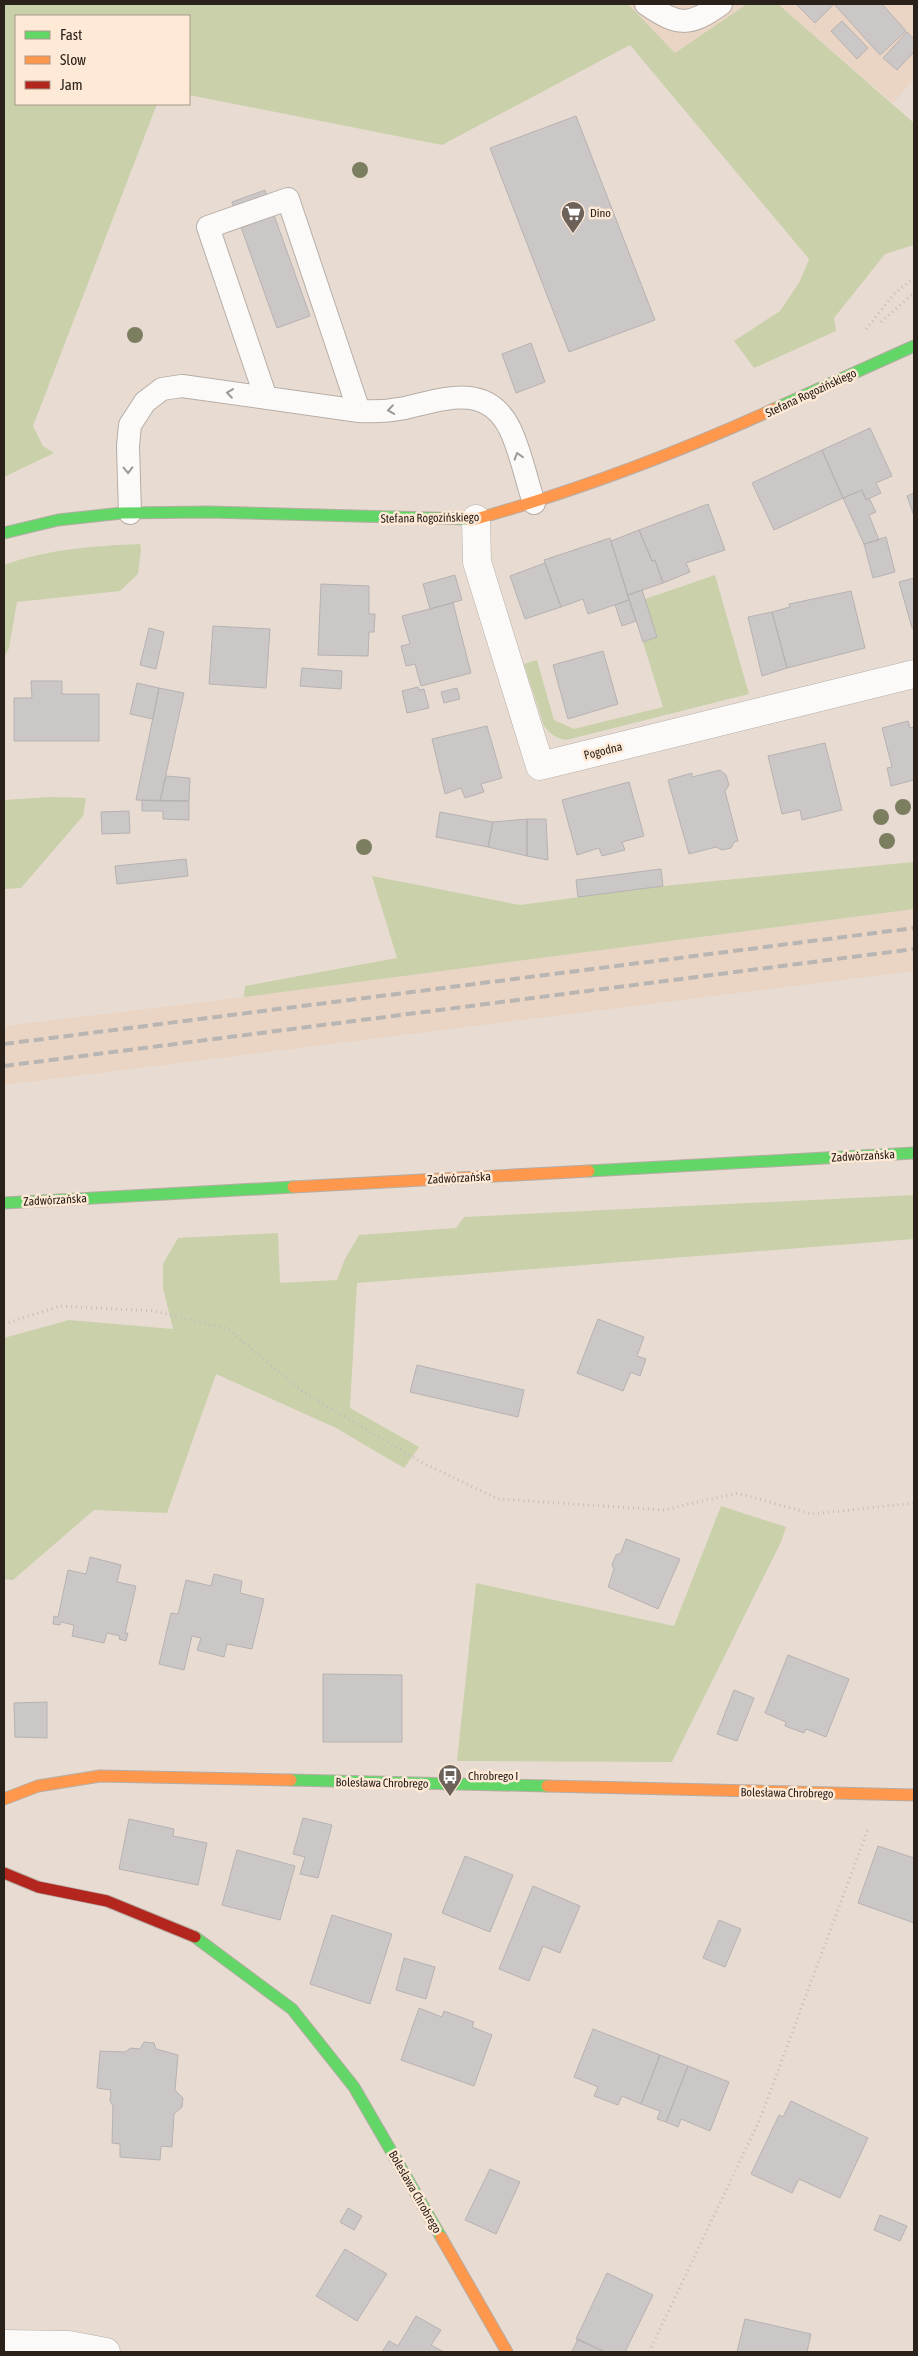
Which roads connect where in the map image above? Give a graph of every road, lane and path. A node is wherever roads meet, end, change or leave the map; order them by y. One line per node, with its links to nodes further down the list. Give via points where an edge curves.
1 (646, 4): 2 (lane, via 670,19 685,21 702,18)
2 (721, 4)
3 (914, 278): 6 (path, via 894,294 863,334)
4 (914, 293): 5 (path)
5 (878, 325)
6 (870, 332)
7 (914, 346): 10 (street, Stefana Rogozińskiego, via 738,426 603,480)
8 (266, 398): 9 (lane); 9 (lane, via 208,227 288,199); 11 (lane, one-way to 11, via 182,386 162,389 145,402 130,425)
9 (359, 411): 10 (lane, one-way to 9, via 510,429 482,400 465,396 436,399 396,410)
10 (534, 503): 12 (street, Stefana Rogozińskiego)
11 (130, 512): 12 (street, Stefana Rogozińskiego); 13 (street, Stefana Rogozińskiego, via 58,520)
12 (476, 519): 14 (street, Pogodna, via 477,562 540,766)
13 (4, 533)
14 (914, 674)
15 (914, 1153): 16 (street, Zadwórzańska)
16 (4, 1203)
17 (4, 1324): 18 (path, via 60,1306 154,1311 228,1328 303,1392 421,1462 498,1499 664,1510 737,1493 812,1514)
18 (914, 1503)
19 (914, 1794): 20 (street, Bolesława Chrobrego)
20 (880, 1795): 21 (street, Bolesława Chrobrego, via 100,1776 20,1790); 26 (path, via 760,2119)
21 (4, 1799)
22 (4, 1873): 25 (street, Bolesława Chrobrego, via 38,1887 107,1901 198,1938 292,2008 354,2087)
23 (4, 2344): 24 (street, via 69,2345)
24 (106, 2352)
25 (507, 2352)
26 (649, 2352)

